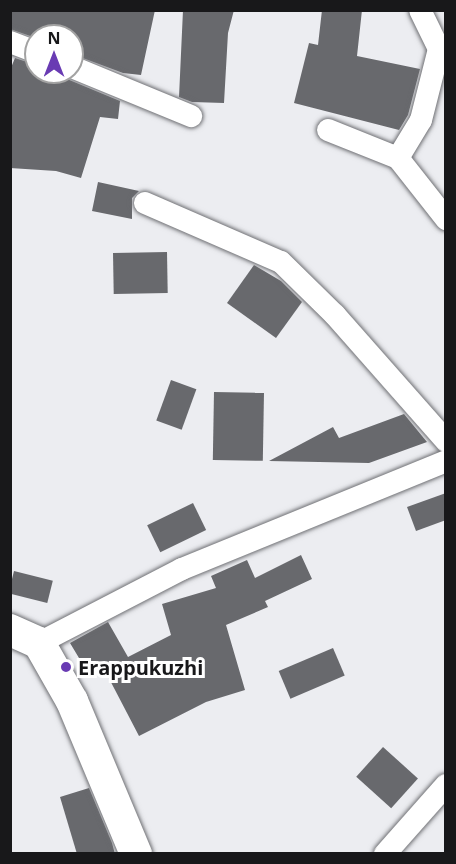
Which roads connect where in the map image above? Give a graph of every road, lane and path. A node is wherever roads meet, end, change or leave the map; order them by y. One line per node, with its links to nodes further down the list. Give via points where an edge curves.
1 (420, 10): 5 (street, via 439,49 421,120)
2 (84, 72): 3 (street)
3 (191, 116)
4 (328, 130): 5 (street)
5 (398, 158): 7 (street)
6 (145, 202): 8 (street, via 281,262 335,315)
7 (446, 219)
8 (446, 441)
9 (446, 461): 11 (street, via 183,569)
10 (10, 630): 11 (main road)
11 (39, 643): 13 (main road, via 72,701)
12 (446, 785): 14 (street)
13 (136, 854)
14 (385, 854)

